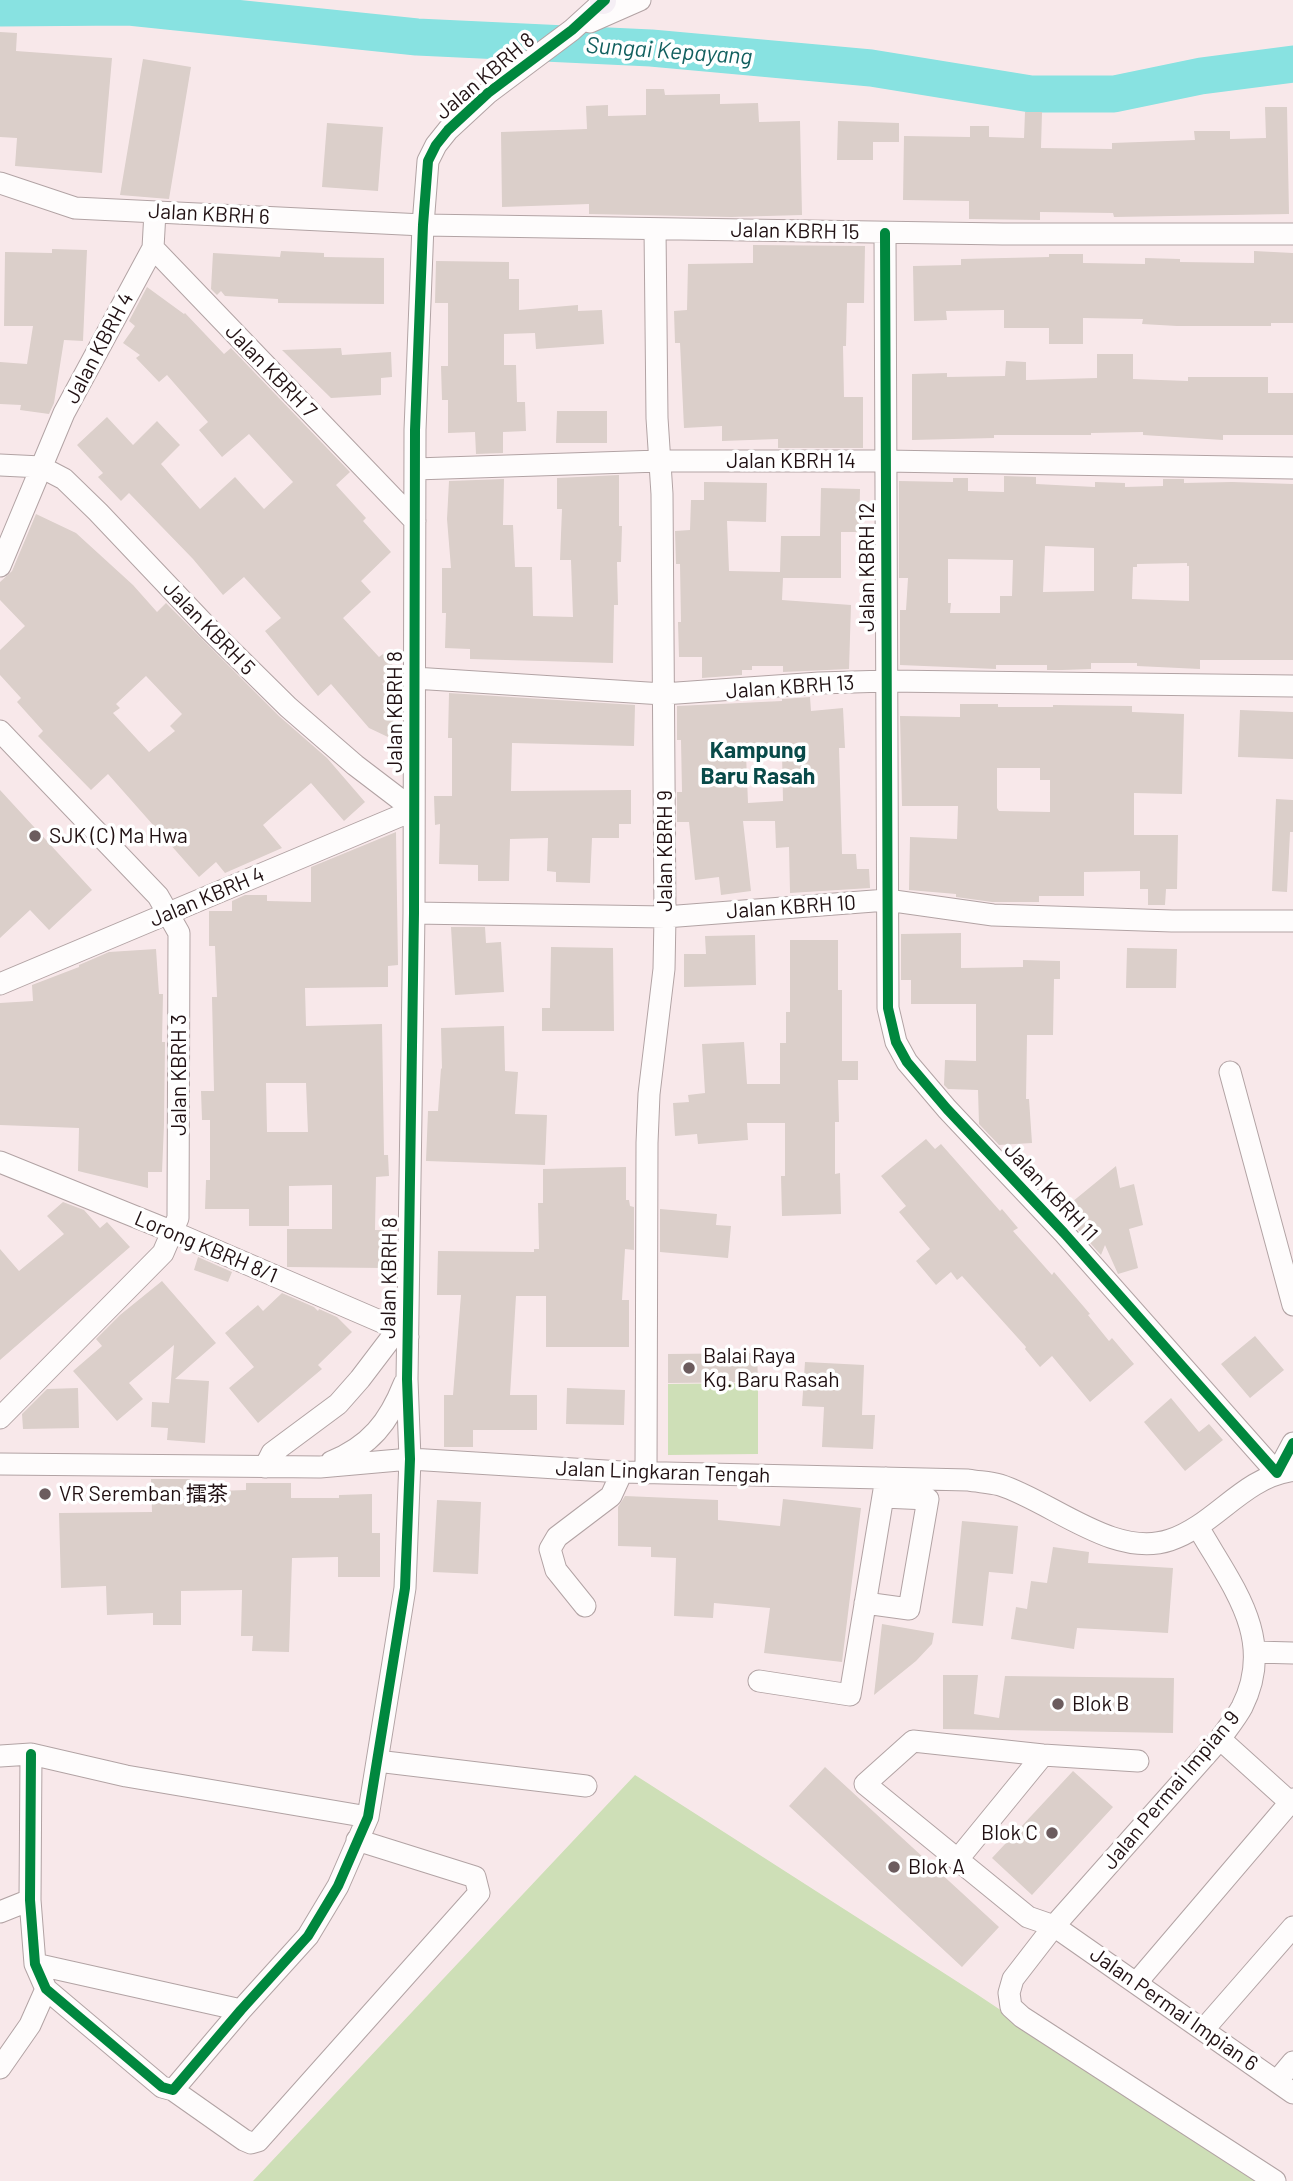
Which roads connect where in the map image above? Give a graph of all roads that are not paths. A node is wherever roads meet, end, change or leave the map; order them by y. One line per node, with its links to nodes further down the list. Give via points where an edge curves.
1 (604, 0): 3 (street)
2 (640, 0): 3 (street)
3 (572, 30): 6 (street, Jalan KBRH 8, via 488,93 436,145 428,161)
4 (0, 183): 5 (street, Jalan KBRH 6, via 75,208)
5 (155, 212): 6 (street, Jalan KBRH 6); 10 (street)
6 (423, 225): 7 (street, Jalan KBRH 15); 16 (street, Jalan KBRH 8)
7 (655, 229): 9 (street, Jalan KBRH 15); 11 (street, Jalan KBRH 9)
8 (1290, 231): 9 (street, Jalan KBRH 15)
9 (885, 233): 12 (street, Jalan KBRH 12)
10 (153, 248): 14 (street, Jalan KBRH 4, via 64,413); 17 (street, Jalan KBRH 7)
11 (660, 461): 12 (street, Jalan KBRH 14); 16 (street, Jalan KBRH 14); 22 (street, Jalan KBRH 9)
12 (886, 461): 15 (street, Jalan KBRH 14); 20 (street, Jalan KBRH 12)
13 (0, 465): 14 (street, Jalan KBRH 5)
14 (41, 467): 18 (street, Jalan KBRH 4); 24 (street, Jalan KBRH 5, via 64,479 98,512 288,707)
15 (1293, 468)
16 (415, 469): 17 (street, Jalan KBRH 8)
17 (415, 521): 19 (street, Jalan KBRH 8)
18 (0, 566)
19 (414, 678): 22 (street, Jalan KBRH 13); 24 (street, Jalan KBRH 8)
20 (887, 681): 21 (street, Jalan KBRH 13); 22 (street, Jalan KBRH 13); 25 (street, Jalan KBRH 12)
21 (1293, 686)
22 (663, 694): 28 (street, Jalan KBRH 9)
23 (0, 731): 27 (street, Jalan KBRH 3, via 158,896)
24 (414, 810): 26 (street, Jalan KBRH 8); 27 (street, Jalan KBRH 4)
25 (887, 900): 28 (street, Jalan KBRH 10); 29 (street, Jalan KBRH 10, via 993,915); 44 (street, Jalan KBRH 11, via 888,1008 896,1042 907,1062)
26 (414, 913): 28 (street, Jalan KBRH 10); 35 (street, Jalan KBRH 8)
27 (168, 914): 30 (street, Jalan KBRH 4); 33 (street, Jalan KBRH 3, via 179,933 178,1219)
28 (665, 917): 45 (street, Jalan KBRH 9, via 664,970 649,1094)
29 (1293, 921)
30 (0, 984)
31 (1230, 1072): 34 (street)
32 (0, 1162): 33 (street, Lorong KBRH 8/1)
33 (173, 1232): 35 (street, Lorong KBRH 8/1); 37 (street, Jalan KBRH 3, via 163,1253)
34 (1293, 1305)
35 (403, 1333): 36 (street, Jalan KBRH 8); 41 (street, via 338,1404 272,1453)
36 (407, 1379): 39 (street, Jalan KBRH 8); 42 (street, via 394,1409 375,1434 350,1454)
37 (0, 1418)
38 (1293, 1443): 44 (street)
39 (410, 1459): 42 (street, Jalan Lingkaran Tengah); 43 (street, Jalan Lingkaran Tengah); 58 (street, Jalan KBRH 8, via 405,1588)
40 (0, 1464): 41 (street, Jalan Lingkaran Tengah)
41 (265, 1467): 42 (street, Jalan Lingkaran Tengah)
42 (320, 1467)
43 (622, 1472): 45 (street, Jalan Lingkaran Tengah); 49 (street, via 611,1496 557,1537 550,1549 556,1570)
44 (1285, 1472): 47 (street, Jalan Lingkaran Tengah, via 1249,1488)
45 (646, 1473): 46 (street, Jalan Lingkaran Tengah)
46 (885, 1487): 47 (street, Jalan Lingkaran Tengah, via 968,1480 999,1485 1090,1530 1140,1544 1166,1542); 48 (street); 48 (street, via 928,1499 909,1609)
47 (1198, 1527): 50 (street, Jalan Permai Impian 9, via 1243,1605)
48 (865, 1604): 52 (street, via 850,1695)
49 (585, 1605)
50 (1255, 1652): 51 (street); 53 (street, Jalan Permai Impian 9, via 1242,1706)
51 (1293, 1653)
52 (759, 1681)
53 (1220, 1739): 60 (street); 66 (street, Jalan Permai Impian 9)
54 (31, 1754): 56 (street); 61 (street, via 126,1776); 64 (street)
55 (1043, 1755): 57 (street); 63 (street); 63 (street, Jalan Permai Impian 6, via 913,1741 865,1784)
56 (0, 1756)
57 (1138, 1760)
58 (377, 1761): 59 (street); 61 (street, Jalan KBRH 8)
59 (586, 1786)
60 (1292, 1802): 69 (street)
61 (368, 1818): 62 (street, Jalan KBRH 8)
62 (357, 1840): 71 (street, Jalan KBRH 8, via 338,1886 308,1936); 76 (street, via 475,1877 479,1893 258,2141 244,2140)
63 (958, 1859): 66 (street, Jalan Permai Impian 6, via 1028,1917)
64 (30, 1900): 65 (street); 68 (street)
65 (0, 1912)
66 (1054, 1926): 69 (street, Jalan Permai Impian 6); 77 (street, Jalan Permai Impian 9, via 1013,1979 1011,2007)
67 (1293, 1927): 72 (street)
68 (34, 1964): 70 (street); 71 (street)
69 (1137, 1982): 72 (street, Jalan Permai Impian 6)
70 (46, 1989): 74 (street, via 30,2025); 76 (street, via 162,2087)
71 (241, 2010): 76 (street, Jalan KBRH 8)
72 (1204, 2029): 75 (street, Jalan Permai Impian 6)
73 (1293, 2062): 75 (street)
74 (0, 2068)
75 (1285, 2087)
76 (173, 2090)
77 (1275, 2181)

